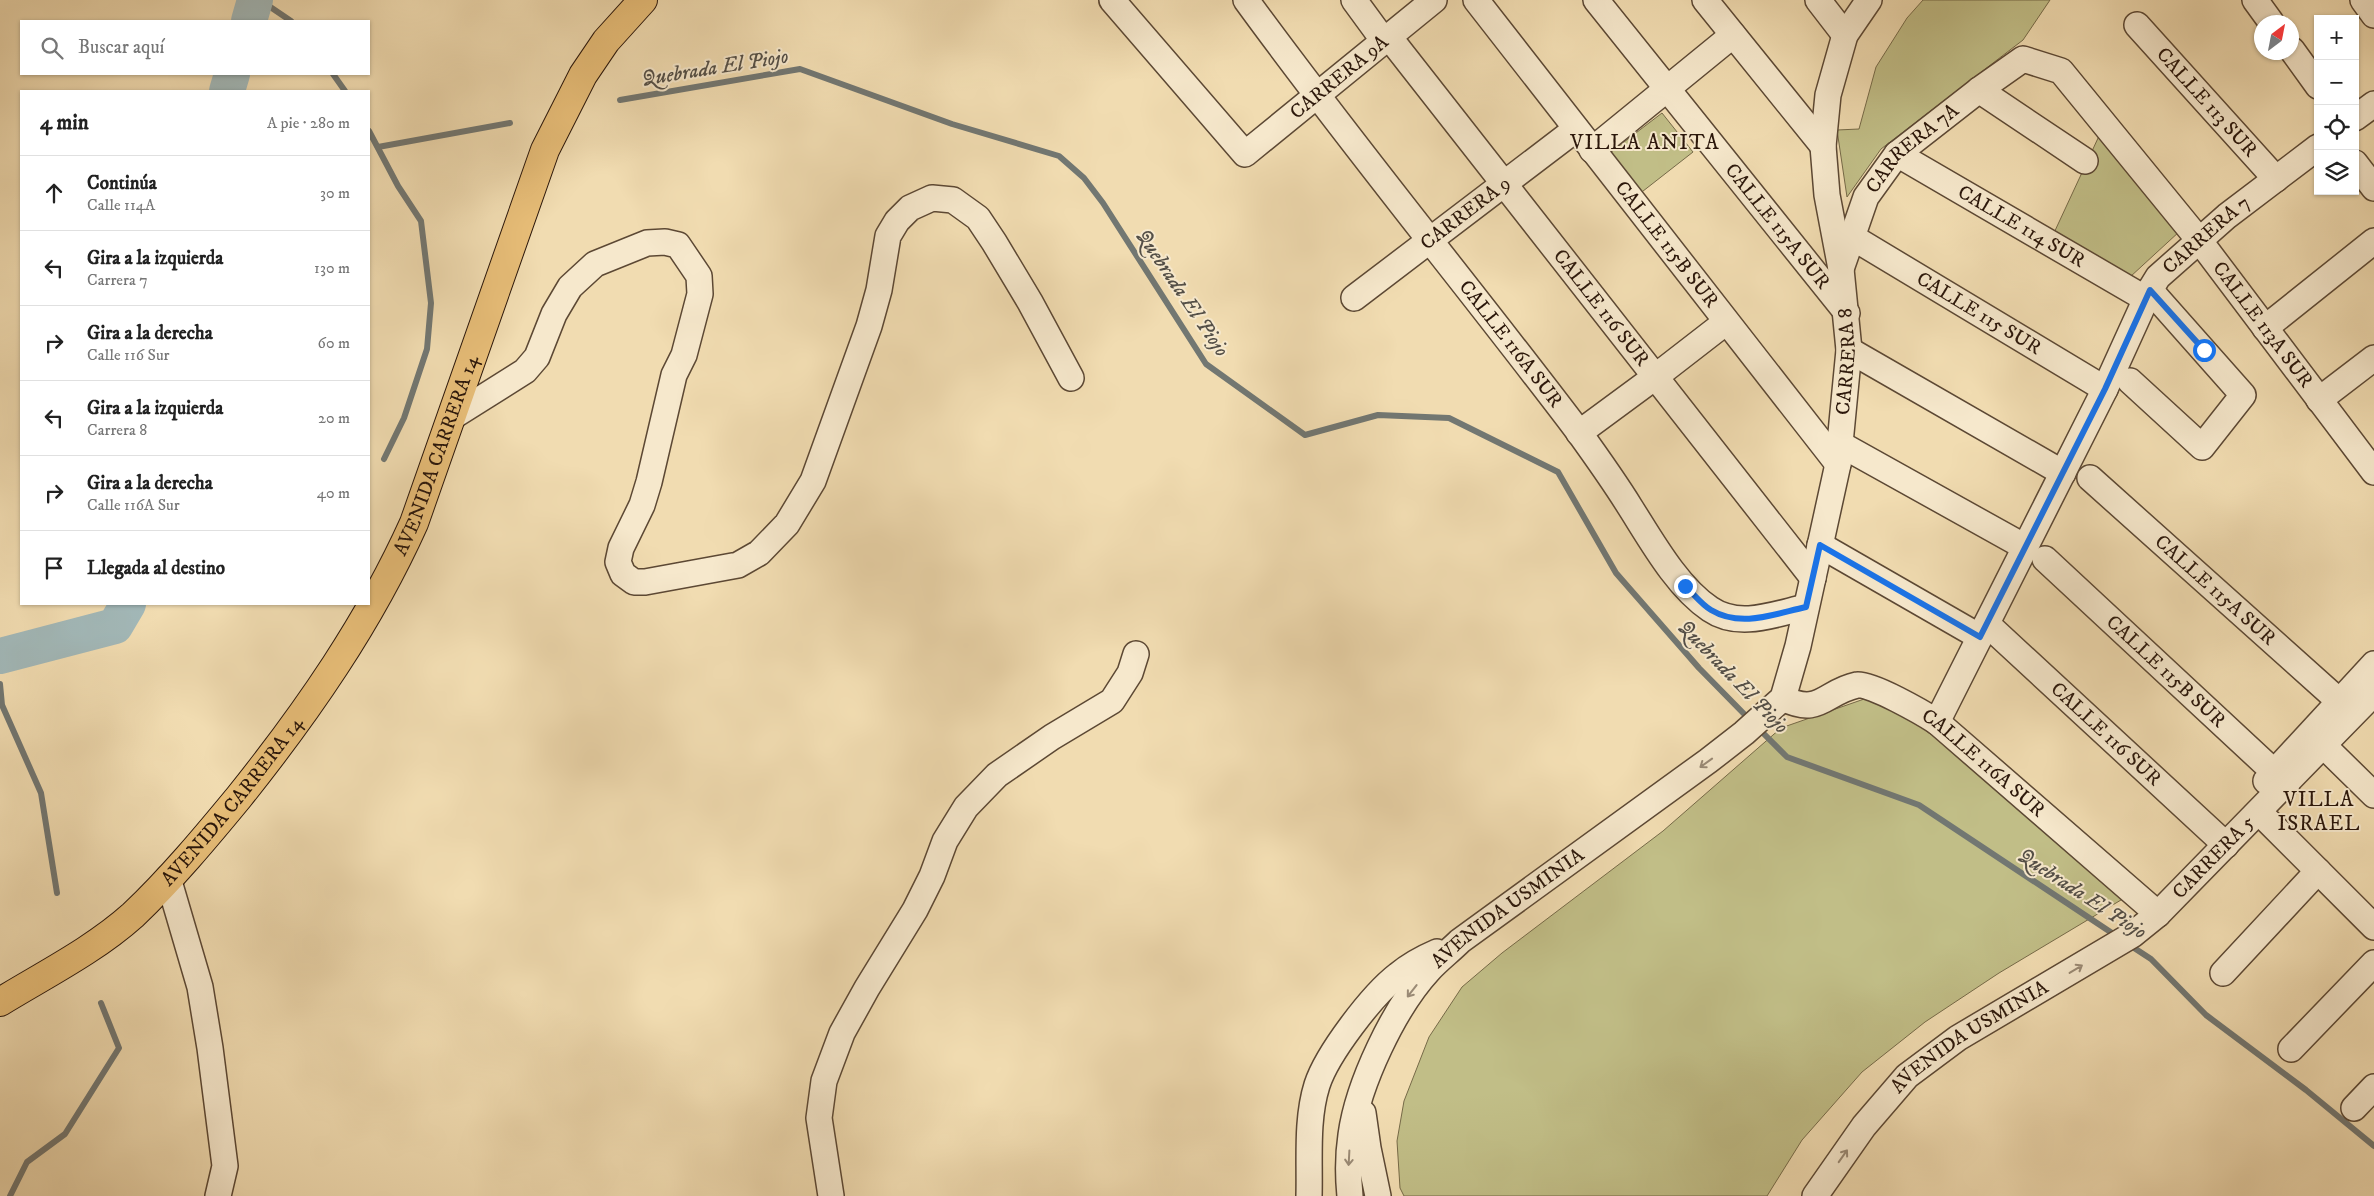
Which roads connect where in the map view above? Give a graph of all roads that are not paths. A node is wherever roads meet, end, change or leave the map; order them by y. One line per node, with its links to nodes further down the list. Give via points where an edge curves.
1 (643, 0): 54 (main road, AVENIDA CARRERA 14, via 606,41 583,75 545,150)
2 (1112, 0): 24 (street, CARRERA 9A, via 1245,154)
3 (1246, 0): 24 (street, CALLE 116A SUR)
4 (1354, 0): 18 (street, CALLE 116 SUR)
5 (1434, 0): 18 (street, CARRERA 9A)
6 (1476, 0): 27 (street, CALLE 115B SUR)
7 (1596, 0): 22 (street, CALLE 115A SUR)
8 (1705, 0): 16 (street)
9 (1818, 0): 17 (street)
10 (1869, 0): 17 (street, CARRERA 8)
11 (2255, 0): 13 (street)
12 (2363, 0): 14 (street)
13 (2266, 15)
14 (2374, 15)
15 (2137, 26): 34 (street, CALLE 113 SUR)
16 (1733, 35): 22 (street); 28 (street)
17 (1846, 35): 28 (street, CARRERA 8, via 1828,95)
18 (1386, 39): 24 (street, CARRERA 9A); 35 (street, CALLE 116 SUR)
19 (2024, 59): 23 (street, CARRERA 7A); 38 (street, CALLE 113A SUR, via 2060,71)
20 (2299, 60): 21 (street)
21 (2314, 80)
22 (1666, 89): 29 (street); 44 (street, CALLE 115A SUR)
23 (1980, 90): 31 (street, CARRERA 7A); 32 (street)
24 (1316, 97): 39 (street, CALLE 116A SUR)
25 (2374, 104): 26 (street)
26 (2359, 115)
27 (1576, 129): 29 (street, CALLE 115B SUR); 35 (street, CARRERA 9)
28 (1822, 146): 41 (street, CARRERA 8, via 1827,195)
29 (1592, 150): 45 (street, CALLE 115B SUR)
30 (2314, 150): 34 (street, CARRERA 7)
31 (1897, 154): 37 (street, CARRERA 7A, via 1866,197); 42 (street, CALLE 114 SUR)
32 (2085, 161)
33 (2359, 168): 36 (street)
34 (2276, 178): 38 (street, CARRERA 7)
35 (1504, 184): 39 (street, CARRERA 9); 49 (street, CALLE 116 SUR)
36 (2374, 188)
37 (1852, 237): 41 (street, CARRERA 7A); 52 (street, CALLE 115 SUR)
38 (2199, 240): 42 (street, CARRERA 7, via 2170,265); 46 (street, CALLE 113A SUR)
39 (1428, 241): 43 (street, CARRERA 9); 55 (street, CALLE 116A SUR)
40 (2374, 241): 46 (street)
41 (1841, 269): 44 (street, CARRERA 8)
42 (2148, 295): 51 (street, CALLE 114 SUR, via 2243,395 2202,447); 52 (street, CARRERA 7)
43 (1354, 298)
44 (1847, 314): 47 (street, CARRERA 8)
45 (1726, 322): 49 (street); 56 (street, CALLE 115B SUR)
46 (2265, 328): 53 (street, CALLE 113A SUR)
47 (1849, 350): 56 (street, CARRERA 8); 58 (street)
48 (2374, 358): 53 (street)
49 (1655, 377): 55 (street); 62 (street, CALLE 116 SUR)
50 (1071, 378): 54 (street, via 1030,302 978,218 953,200 932,198 910,208 897,220 888,236 869,326 813,481 796,511 773,540 738,565 634,582 622,574 618,562 649,482 674,375 684,355 700,294 698,276 678,245 647,243 596,264 570,287 554,314 537,357 525,371)
51 (2130, 381)
52 (2105, 389): 58 (street, CARRERA 7)
53 (2320, 400): 57 (street, CALLE 113A SUR)
54 (452, 417): 77 (main road, AVENIDA CARRERA 14, via 414,523 370,611 325,682 282,741 224,815)
55 (1579, 433): 63 (street, CALLE 116A SUR, via 1655,547 1685,586 1709,609 1725,617 1744,620)
56 (1839, 454): 60 (street, CARRERA 8); 61 (street, CALLE 115B SUR)
57 (2374, 472)
58 (2063, 473): 61 (street, CARRERA 7)
59 (2090, 478): 69 (street, CALLE 115A SUR)
60 (1820, 545): 62 (street, CARRERA 8); 64 (street, CALLE 116 SUR)
61 (2035, 553): 64 (street, CARRERA 7); 72 (street, CALLE 115B SUR)
62 (1813, 578): 63 (street, CARRERA 8)
63 (1806, 607): 68 (street, CARRERA 8)
64 (1983, 630): 70 (street, CARRERA 7); 75 (street, CALLE 116 SUR)
65 (1136, 654): 89 (street, via 1130,673 1112,701 997,775 966,807 945,841 915,910 842,1033 824,1081 819,1118)
66 (2374, 664): 69 (street, CARRERA 5)
67 (2374, 693): 71 (street, CARRERA 5)
68 (1783, 698): 70 (street, CALLE 116A SUR, via 1797,705 1817,704 1859,685 1871,687); 80 (street, AVENIDA USMINIA, one-way to 80, via 1744,733)
69 (2339, 702): 72 (street, CARRERA 5)
70 (1937, 722): 78 (street, CALLE 116A SUR)
71 (2324, 746): 72 (street, CARRERA 5); 73 (street)
72 (2280, 778): 74 (street, CARRERA 5); 75 (street, CARRERA 5)
73 (2374, 795)
74 (2259, 812): 75 (street, CARRERA 5); 76 (street)
75 (2220, 840): 78 (street, CARRERA 5)
76 (2318, 872): 79 (street); 82 (street)
77 (168, 878): 83 (main road, AVENIDA CARRERA 14, via 132,915 102,939); 88 (street, via 201,995 225,1166)
78 (2158, 914): 93 (street, AVENIDA USMINIA, one-way to 78, via 1864,1126 1907,1076 1958,1038 2122,941)
79 (2374, 927)
80 (1460, 942): 86 (street, AVENIDA USMINIA, one-way to 86, via 1429,969 1407,998 1383,1041); 90 (street, via 1418,961 1396,976 1371,1002 1338,1046 1317,1084 1312,1111)
81 (2374, 963): 84 (street)
82 (2223, 973)
83 (0, 1002)
84 (2291, 1049)
85 (2374, 1087): 87 (street)
86 (1361, 1096): 91 (street, AVENIDA USMINIA, one-way to 91, via 1351,1133); 92 (street)
87 (2354, 1108)
88 (218, 1196)
89 (831, 1196)
90 (1310, 1196)
91 (1350, 1196)
92 (1378, 1196)
93 (1815, 1196)

